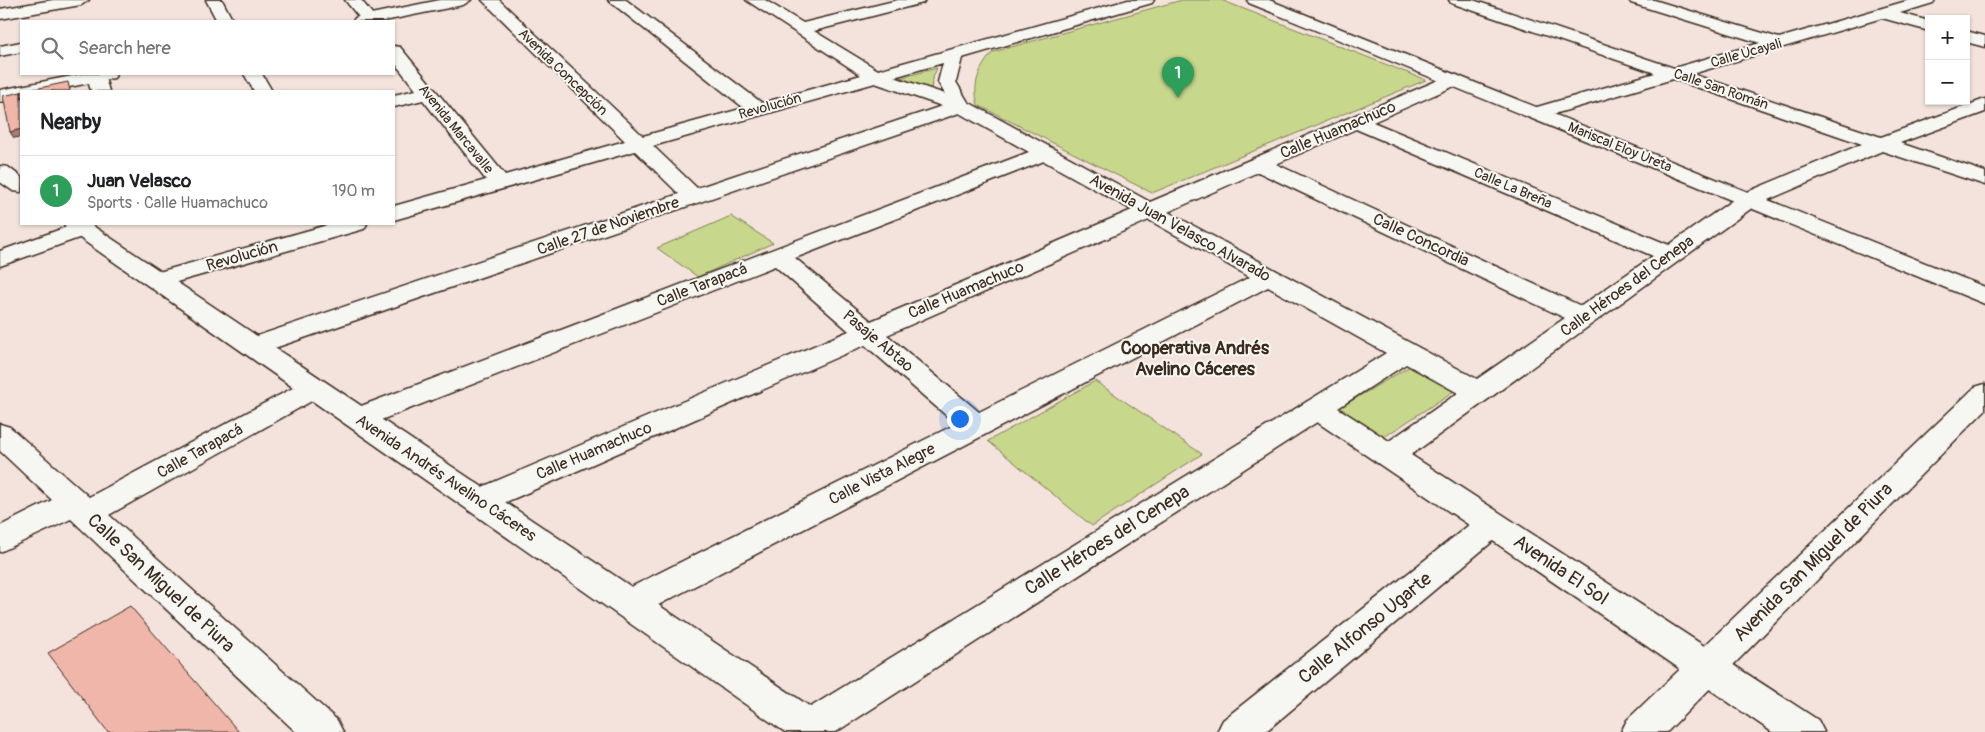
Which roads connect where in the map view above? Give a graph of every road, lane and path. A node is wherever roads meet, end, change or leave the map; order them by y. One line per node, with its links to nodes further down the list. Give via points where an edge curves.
1 (214, 0): 16 (street)
2 (353, 0): 17 (street)
3 (464, 0): 18 (street)
4 (490, 0): 44 (street, Avenida Concepción)
5 (616, 0): 41 (street)
6 (754, 0): 20 (street, Avenida Juan Velasco Alvarado)
7 (917, 0): 20 (street)
8 (1146, 0): 27 (street, Revolución)
9 (1255, 0): 32 (street, Mariscal Eloy Ureta)
10 (1457, 0): 28 (street, Calle San Román)
11 (1927, 0): 14 (street, Calle Ucayali)
12 (1649, 1): 23 (street)
13 (79, 4): 15 (street)
14 (1882, 13): 19 (street); 23 (street, Calle Ucayali)
15 (0, 14)
16 (225, 20)
17 (366, 20)
18 (372, 20)
19 (1925, 25)
20 (800, 29): 30 (street, Avenida Juan Velasco Alvarado)
21 (1970, 37): 22 (street)
22 (1985, 42)
23 (1780, 43): 28 (street, Calle Ucayali)
24 (20, 48): 25 (street)
25 (0, 51)
26 (395, 52): 36 (street, Avenida Marcavalle)
27 (954, 54): 30 (street, Revolución); 40 (street, via 947,82)
28 (1675, 74): 42 (street, Calle Ucayali); 45 (street, Calle San Román)
29 (254, 75): 34 (street)
30 (876, 76): 40 (street, Avenida Juan Velasco Alvarado); 41 (street, Revolución)
31 (100, 79): 33 (street)
32 (1453, 80): 42 (street, Mariscal Eloy Ureta); 43 (street, Calle Huamachuco)
33 (28, 90)
34 (262, 90)
35 (20, 91): 37 (street)
36 (428, 93): 38 (street); 50 (street, Avenida Marcavalle)
37 (0, 96)
38 (395, 102)
39 (1985, 105): 45 (street, Calle Héroes del Cenepa)
40 (961, 106): 46 (street, Avenida Juan Velasco Alvarado); 52 (street, Calle 27 de Noviembre)
41 (759, 110): 44 (street, Revolución)
42 (1537, 114): 53 (street, Mariscal Eloy Ureta)
43 (1356, 122): 47 (street, Calle Huamachuco); 58 (street, Calle La Breña)
44 (637, 143): 50 (street, Revolución); 52 (street, Avenida Concepción)
45 (1880, 144): 49 (street, Calle San Román); 53 (street, Calle Héroes del Cenepa)
46 (1046, 153): 54 (street, Avenida Juan Velasco Alvarado); 59 (street, Calle Tarapacá)
47 (1258, 164): 54 (street, Calle Huamachuco); 64 (street, Calle Concordia)
48 (0, 172): 51 (street)
49 (1985, 179)
50 (500, 183): 55 (street, Revolución)
51 (20, 185)
52 (694, 197): 66 (street, Calle 27 de Noviembre)
53 (1748, 200): 58 (street, Calle Héroes del Cenepa); 63 (street, Mariscal Eloy Ureta)
54 (1150, 211): 61 (street, Avenida Juan Velasco Alvarado); 65 (street, Calle Huamachuco)
55 (395, 213)
56 (79, 226): 60 (street); 62 (street, Avenida Andrés Avelino Cáceres)
57 (342, 226): 62 (street, Revolución)
58 (1671, 255): 64 (street, Calle Héroes del Cenepa)
59 (778, 256): 65 (street, Pasaje Abtao); 72 (street, Calle Tarapacá)
60 (0, 259)
61 (1269, 277): 67 (street, Avenida Juan Velasco Alvarado); 73 (street, Calle Vista Alegre)
62 (157, 280): 66 (street, Avenida Andrés Avelino Cáceres)
63 (1985, 296)
64 (1583, 317): 69 (street, Calle Héroes del Cenepa)
65 (867, 332): 73 (street, Pasaje Abtao); 76 (street, Calle Huamachuco)
66 (254, 346): 68 (street, Avenida Andrés Avelino Cáceres)
67 (1405, 353): 69 (street, Avenida Juan Velasco Alvarado); 71 (street, Calle Héroes del Cenepa)
68 (314, 388): 72 (street, Avenida Andrés Avelino Cáceres); 77 (street, Calle Tarapacá)
69 (1479, 392): 75 (street, Calle Héroes del Cenepa)
70 (1985, 393): 81 (street, Avenida San Miguel de Piura)
71 (1317, 408): 75 (street, Avenida El Sol); 82 (street, Calle Héroes del Cenepa)
72 (358, 418): 76 (street, Avenida Andrés Avelino Cáceres)
73 (977, 426): 80 (street, Calle Vista Alegre)
74 (0, 434): 77 (street, Calle San Miguel de Piura)
75 (1389, 456): 78 (street, Avenida El Sol)
76 (478, 500): 80 (street, Avenida Andrés Avelino Cáceres)
77 (80, 508): 79 (street, Calle Tarapacá); 83 (street, Calle San Miguel de Piura)
78 (1492, 524): 81 (street, Avenida El Sol); 84 (street, Calle Alfonso Ugarte)
79 (0, 540)
80 (629, 604): 82 (street, Avenida Andrés Avelino Cáceres)
81 (1706, 667): 85 (street, Avenida San Miguel de Piura); 86 (street, Avenida El Sol)
82 (813, 730)
83 (323, 732)
84 (1237, 732)
85 (1641, 732)
86 (1804, 732)

